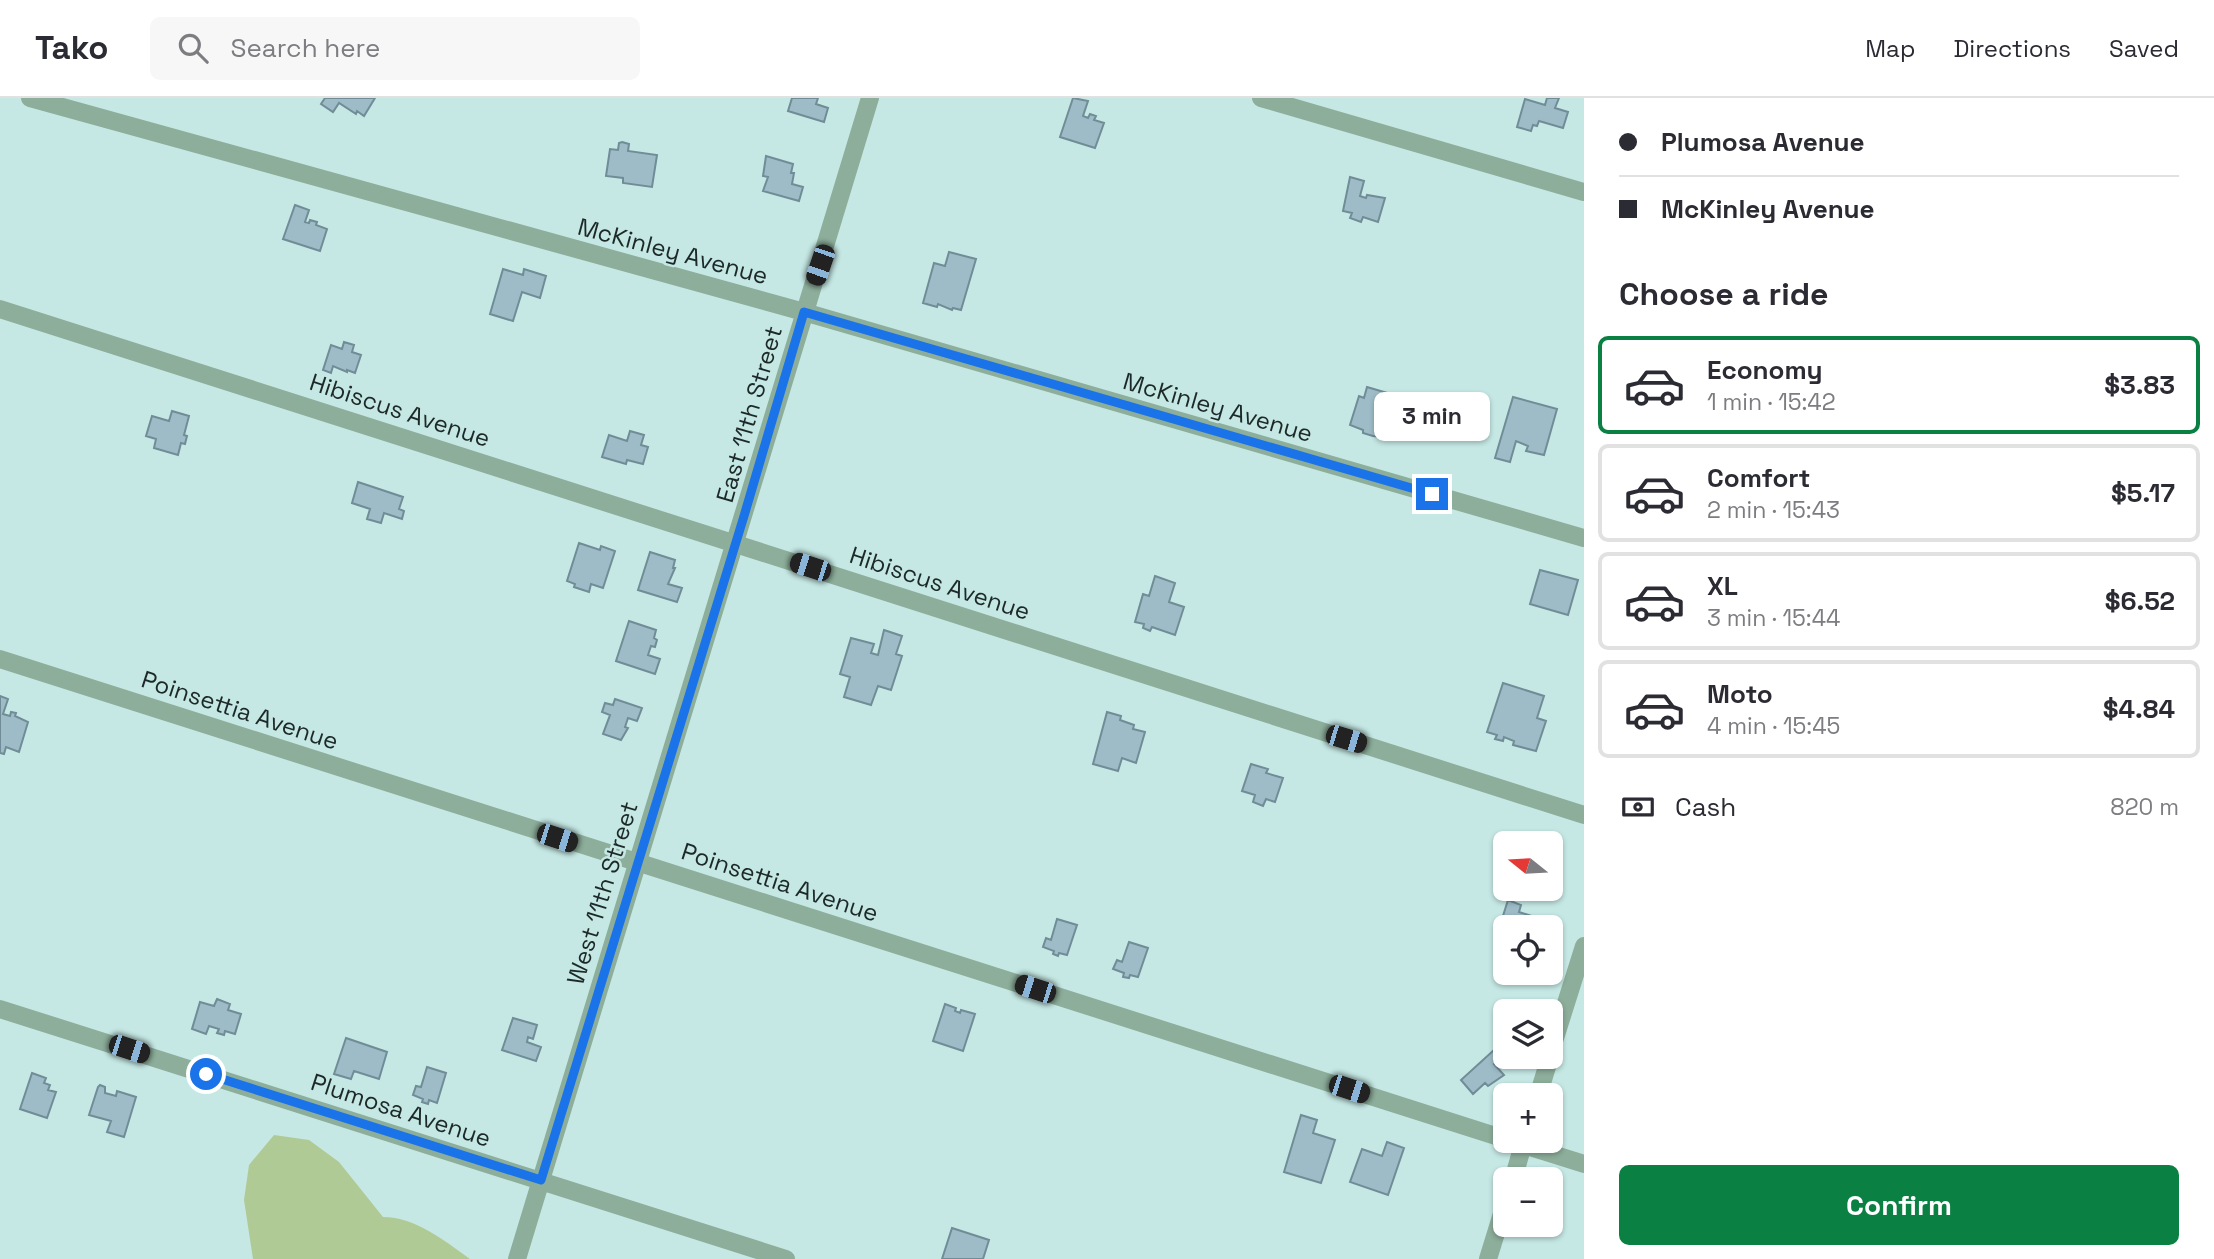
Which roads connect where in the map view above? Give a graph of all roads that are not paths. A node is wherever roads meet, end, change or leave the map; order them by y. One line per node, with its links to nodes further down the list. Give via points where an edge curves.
1 (30, 98): 6 (street, McKinley Avenue)
2 (870, 98): 6 (street, East 11th Street)
3 (1261, 98): 4 (street)
4 (1584, 192)
5 (0, 309): 8 (street, Hibiscus Avenue)
6 (804, 312): 7 (street, McKinley Avenue); 8 (street, East 11th Street)
7 (1584, 538)
8 (735, 542): 10 (street, Hibiscus Avenue); 11 (street, West 11th Street)
9 (0, 659): 11 (street, Poinsettia Avenue)
10 (1584, 815)
11 (637, 863): 15 (street, Poinsettia Avenue); 18 (street, West 11th Street)
12 (1584, 946): 14 (street)
13 (0, 1009): 18 (street, Plumosa Avenue)
14 (1563, 1014)
15 (1493, 1135)
16 (1552, 1153): 17 (street)
17 (1584, 1164)
18 (541, 1180): 20 (street, West 11th Street); 21 (street, Plumosa Avenue)
19 (1495, 1237): 22 (street)
20 (517, 1259)
21 (786, 1259)
22 (1488, 1259)

